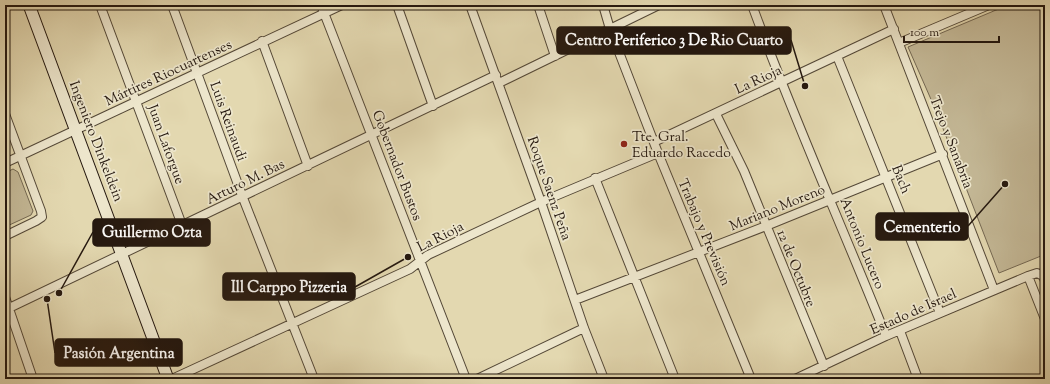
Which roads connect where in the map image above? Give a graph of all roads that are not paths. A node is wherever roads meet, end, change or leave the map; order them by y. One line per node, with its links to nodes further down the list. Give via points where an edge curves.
1 (8, 5): 14 (street)
2 (29, 5): 29 (main road, Ingeniero Dinkeldein)
3 (100, 5): 25 (street, Juan Laforgue)
4 (172, 5): 22 (street, Luis Reinaudi)
5 (342, 5): 15 (street, Mártires Riocuartenses)
6 (397, 5): 26 (street)
7 (470, 5): 23 (street, Roque Saenz Peña)
8 (538, 5): 20 (street)
9 (603, 5): 16 (street, Trabajo y Previsión)
10 (658, 5): 16 (street, Arturo M. Bas)
11 (752, 5): 24 (street, Antonio Lucero)
12 (884, 5): 17 (street, Trejo y Sanabria)
13 (989, 5): 19 (street)
14 (5, 6)
15 (323, 9): 18 (street, Mártires Riocuartenses); 30 (street, Gobernador Bustos)
16 (610, 29): 20 (street, Arturo M. Bas); 31 (street, Trabajo y Previsión)
17 (894, 29): 19 (street, Trejo y Sanabria); 21 (street, La Rioja)
18 (262, 41): 22 (street, Mártires Riocuartenses); 36 (street)
19 (899, 43): 33 (street, Trejo y Sanabria)
20 (555, 56): 23 (street, Arturo M. Bas)
21 (837, 56): 24 (street, La Rioja); 37 (street, Bach)
22 (197, 72): 25 (street, Mártires Riocuartenses); 39 (street, Luis Reinaudi)
23 (498, 79): 26 (street, Arturo M. Bas); 41 (street, Roque Saenz Peña)
24 (780, 83): 28 (street, La Rioja); 40 (street, Antonio Lucero)
25 (137, 100): 29 (street, Mártires Riocuartenses); 42 (street, Juan Laforgue)
26 (433, 106): 30 (street, Arturo M. Bas)
27 (5, 114): 34 (street)
28 (716, 114): 31 (street, La Rioja); 43 (street, 12 de Octubre, via 744,171)
29 (76, 130): 34 (street, Mártires Riocuartenses); 46 (main road, Ingeniero Dinkeldein)
30 (373, 134): 36 (street, Arturo M. Bas); 47 (street, Gobernador Bustos)
31 (654, 142): 32 (street, Trabajo y Previsión)
32 (658, 153): 38 (street, La Rioja); 45 (street, Trabajo y Previsión)
33 (943, 154): 37 (street, Mariano Moreno); 51 (street, Trejo y Sanabria)
34 (20, 156): 35 (street, Mártires Riocuartenses); 44 (street, via 42,217)
35 (5, 163)
36 (308, 166): 39 (street, Arturo M. Bas)
37 (887, 176): 40 (street, Mariano Moreno); 55 (street, Bach)
38 (594, 178): 41 (street, La Rioja); 49 (street)
39 (243, 198): 42 (street, Arturo M. Bas); 57 (street, Luis Reinaudi)
40 (831, 199): 43 (street, Mariano Moreno); 60 (street, Antonio Lucero)
41 (541, 202): 47 (street, La Rioja); 53 (street, Roque Saenz Peña)
42 (182, 225): 46 (street, Arturo M. Bas)
43 (766, 226): 45 (street, Mariano Moreno); 61 (street, 12 de Octubre)
44 (5, 236)
45 (699, 252): 49 (street, Mariano Moreno); 70 (street, Trabajo y Previsión)
46 (123, 254): 54 (street, Arturo M. Bas); 63 (main road, Ingeniero Dinkeldein)
47 (420, 260): 57 (street, La Rioja, via 410,269); 66 (street, Gobernador Bustos)
48 (1028, 276): 50 (street, Estado de Israel, via 1037,273); 51 (street, Estado de Israel); 56 (street)
49 (634, 277): 53 (street, Mariano Moreno); 69 (street)
50 (1044, 278)
51 (994, 290): 55 (street, Estado de Israel)
52 (5, 297): 54 (street)
53 (575, 300): 58 (street, Roque Saenz Peña)
54 (7, 309): 62 (street)
55 (940, 313): 59 (street, Estado de Israel)
56 (1045, 319)
57 (293, 322): 64 (street, La Rioja); 65 (street, Luis Reinaudi)
58 (584, 328): 67 (street); 68 (street, Roque Saenz Peña)
59 (900, 331): 60 (street, Estado de Israel); 72 (street)
60 (886, 336): 61 (street, Estado de Israel)
61 (824, 366): 71 (street, Estado de Israel)
62 (33, 379)
63 (168, 379)
64 (172, 379)
65 (314, 379)
66 (466, 379)
67 (477, 379)
68 (604, 379)
69 (676, 379)
70 (751, 379)
71 (795, 379)
72 (918, 379)

